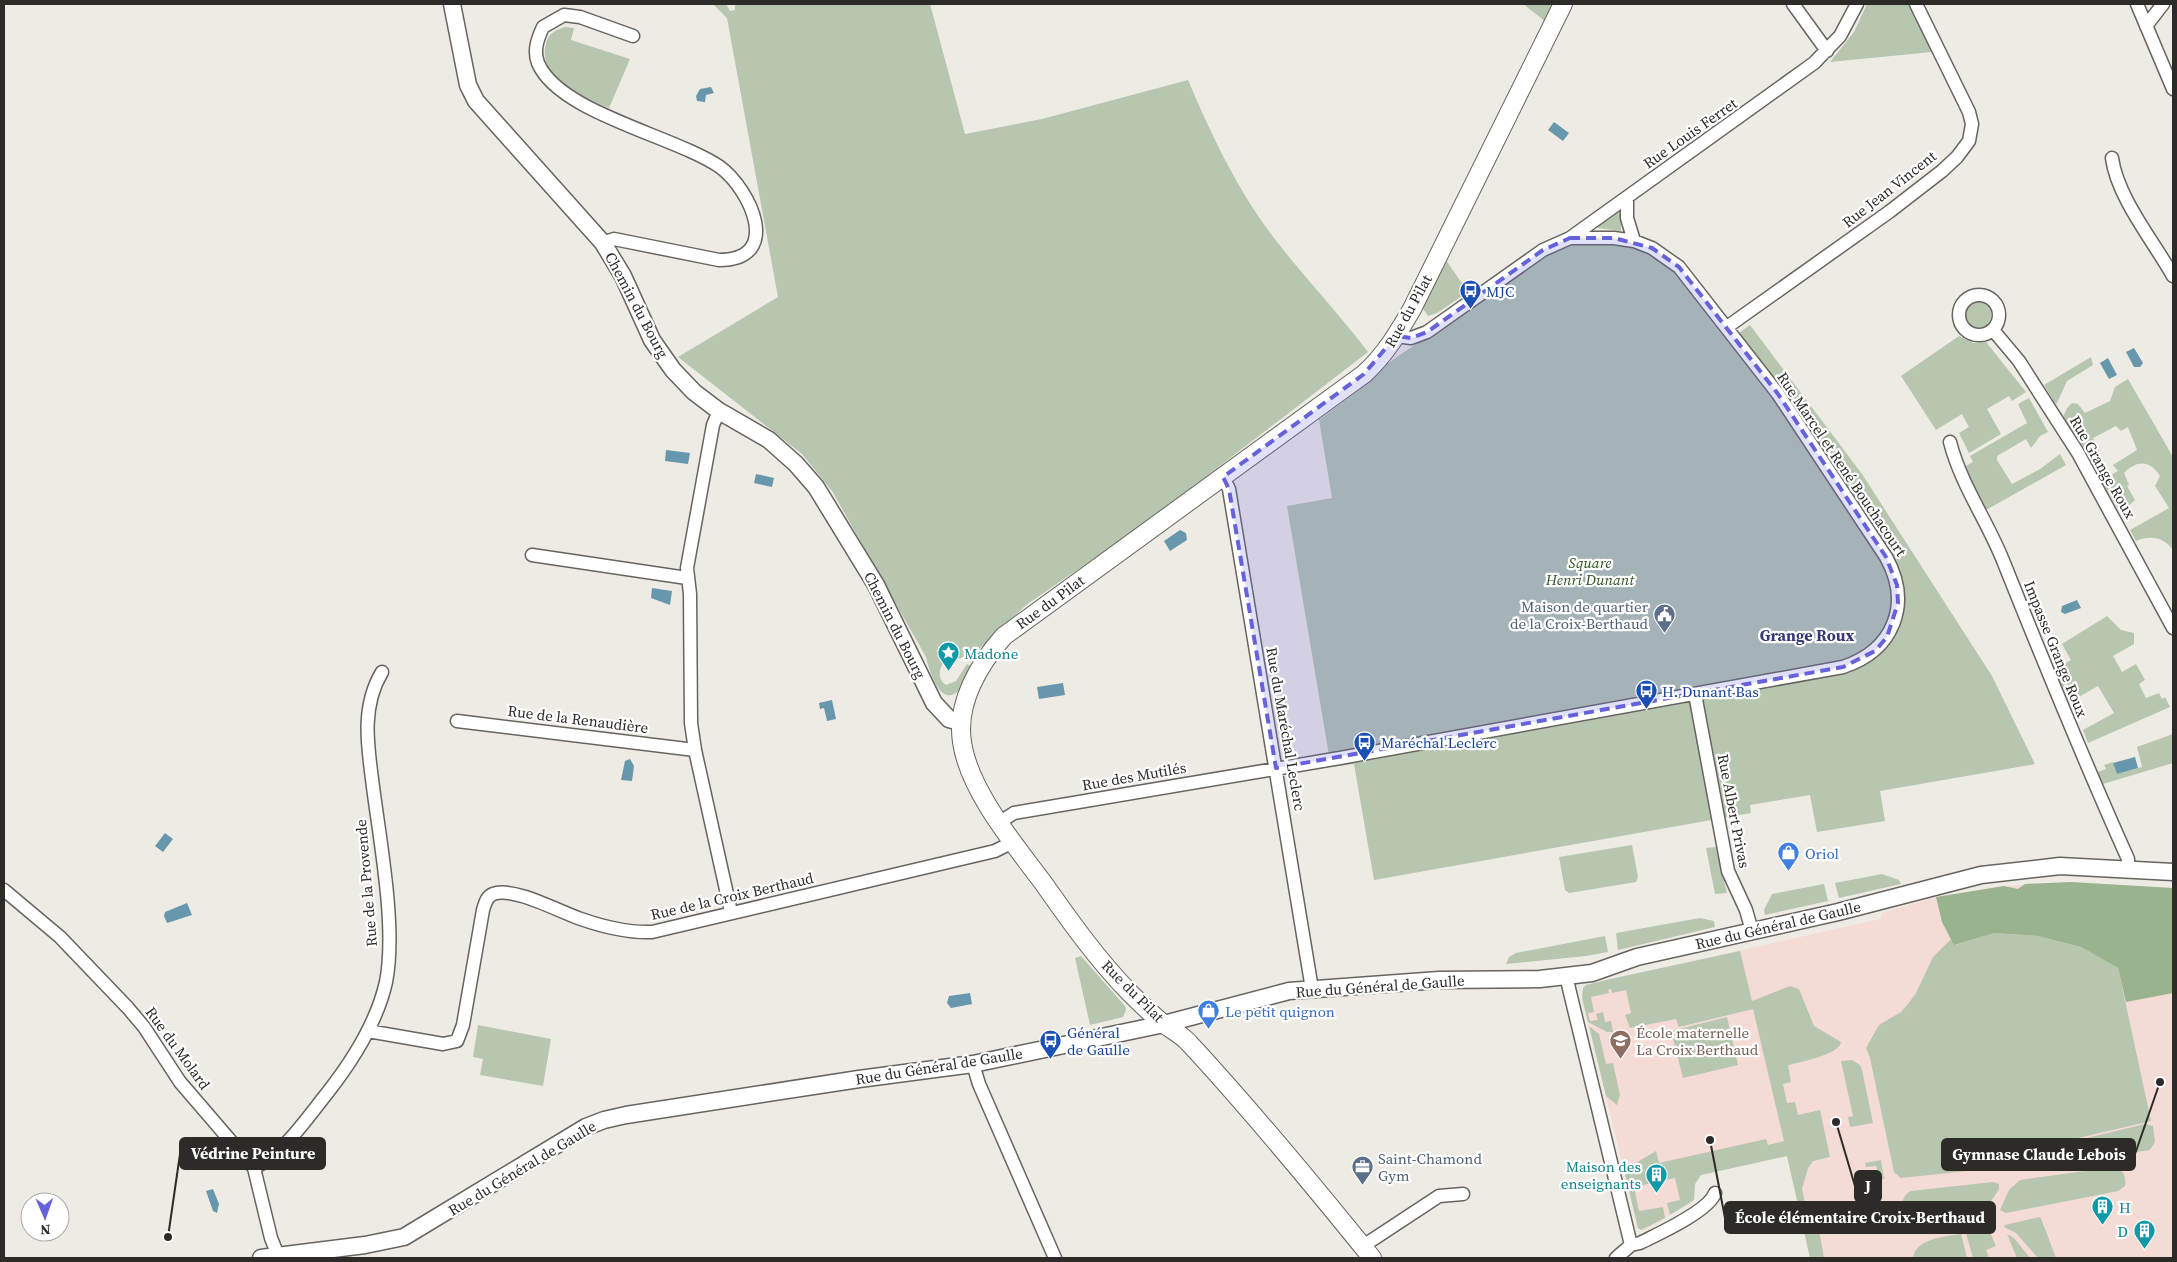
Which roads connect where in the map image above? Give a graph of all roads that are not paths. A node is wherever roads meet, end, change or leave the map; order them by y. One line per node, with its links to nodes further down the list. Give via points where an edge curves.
1 (452, 4): 16 (street, Chemin du Bourg, via 471,93)
2 (1563, 4): 20 (main road, Rue du Pilat)
3 (1793, 4): 10 (street)
4 (1857, 4): 10 (street, Rue Louis Ferret, via 1840,36)
5 (1916, 4): 18 (street, Rue Jean Vincent, via 1969,112 1972,124 1969,141 1922,187)
6 (2137, 4): 8 (street)
7 (2164, 4): 8 (street)
8 (2146, 26): 11 (street)
9 (633, 36): 16 (street, via 580,17 564,15 543,26 536,48 537,62 546,76 577,101 720,168 737,183 748,202 757,231 749,249 730,260 614,239)
10 (1827, 52): 13 (street, Rue Louis Ferret)
11 (2173, 89)
12 (2112, 158): 17 (street, via 2114,173 2144,231)
13 (1627, 197): 14 (street, Rue Louis Ferret); 15 (street, via 1627,218)
14 (1570, 238): 15 (street, Rue Marcel et René Bouchacourt, via 1593,236); 20 (street, Rue Marcel et René Bouchacourt, via 1543,250 1427,332 1411,338)
15 (1634, 241): 18 (street, Rue Marcel et René Bouchacourt, via 1652,248 1679,267)
16 (603, 243): 21 (street, Chemin du Bourg, via 657,347 673,370)
17 (2173, 276)
18 (1727, 328): 28 (street, Rue Marcel et René Bouchacourt, via 1814,446 1886,557 1897,585 1898,603 1887,637 1860,661 1843,667)
19 (1993, 330): 26 (street, Rue Grange Roux, via 2019,361 2078,453)
20 (1396, 336): 23 (main road, Rue du Pilat, via 1364,374)
21 (719, 411): 25 (street, via 713,425 689,550); 30 (street, Chemin du Bourg, via 769,440 796,464 816,488 876,585 934,703 948,719)
22 (1950, 442): 35 (street, Impasse Grange Roux, via 1959,471 1997,546 2040,656 2128,859)
23 (1223, 477): 30 (main road, Rue du Pilat, via 1004,636 980,669); 32 (street, Rue du Maréchal Leclerc, via 1228,489)
24 (532, 555): 25 (street)
25 (687, 578): 31 (street, via 690,594 691,723)
26 (2173, 628)
27 (382, 672): 43 (street, Rue de la Provende, via 370,698 368,724 387,904 388,968)
28 (1695, 694): 32 (street, Rue Marcel et René Bouchacourt); 39 (street, Rue Albert Privas, via 1728,871)
29 (457, 721): 31 (street, Rue de la Renaudière)
30 (960, 722): 33 (main road, Rue du Pilat, via 968,765)
31 (695, 750): 38 (street)
32 (1276, 768): 33 (street, Rue des Mutilés, via 1014,813); 41 (street, Rue du Maréchal Leclerc)
33 (1000, 822): 34 (main road, Rue du Pilat)
34 (1013, 842): 38 (street, Rue de la Croix Berthaud, via 994,851); 42 (main road, Rue du Pilat, via 1110,972)
35 (2128, 869): 36 (street, Rue du Général de Gaulle); 39 (street, Rue du Général de Gaulle, via 2060,866 1981,875)
36 (2173, 872)
37 (4, 890): 45 (street, Rue du Molard, via 60,937 128,1008 180,1082)
38 (731, 912): 43 (street, Rue de la Croix Berthaud, via 637,933 581,919 522,897 493,894 486,900 483,910 463,1025 457,1041 443,1044)
39 (1752, 931): 40 (street, Rue du Général de Gaulle, via 1637,957 1599,971)
40 (1566, 976): 41 (street, Rue du Général de Gaulle); 48 (street)
41 (1312, 989): 42 (street, Rue du Général de Gaulle, via 1270,995)
42 (1164, 1024): 44 (street, Rue du Général de Gaulle); 49 (main road, Rue du Pilat, via 1187,1040)
43 (368, 1031): 45 (street, Rue de la Provende, via 306,1120)
44 (973, 1064): 50 (street, Rue du Général de Gaulle, via 859,1078 604,1120 586,1127 404,1237); 52 (street)
45 (254, 1168): 50 (street, Rue du Molard)
46 (1715, 1193): 48 (street, via 1700,1209)
47 (1463, 1194): 49 (street, via 1439,1196)
48 (1631, 1246): 53 (street)
49 (1368, 1252)
50 (278, 1257): 51 (street, Rue du Général de Gaulle)
51 (260, 1258)
52 (1055, 1258)
53 (1616, 1258)

